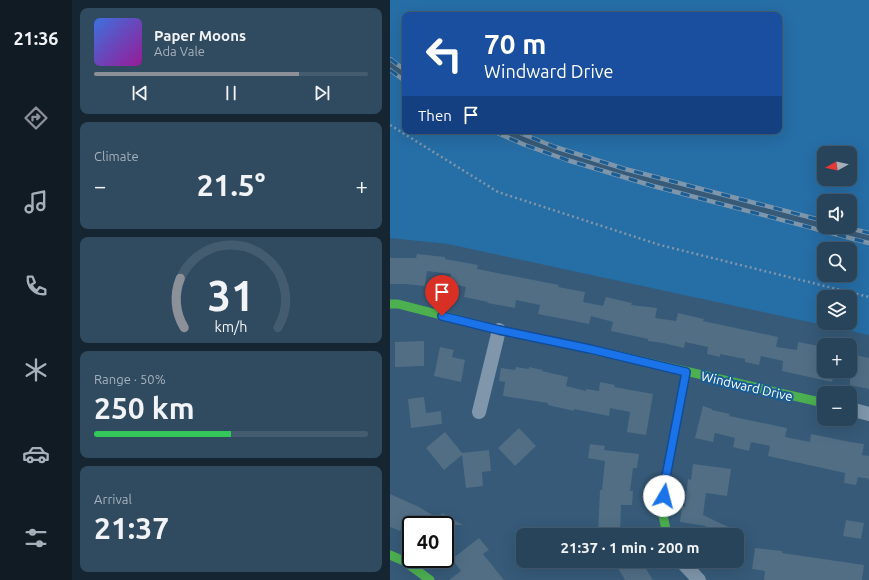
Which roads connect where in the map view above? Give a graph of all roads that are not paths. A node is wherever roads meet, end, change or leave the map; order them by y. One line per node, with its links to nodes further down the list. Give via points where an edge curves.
1 (390, 304): 2 (street, Windward Drive)
2 (499, 330): 3 (street, Windward Drive); 6 (street)
3 (686, 372): 4 (street, Windward Drive); 8 (street, via 665,482 662,510)
4 (817, 401)
5 (857, 411): 7 (street)
6 (479, 412)
7 (869, 414)
8 (666, 528)
9 (390, 555): 11 (street, via 404,561)
10 (688, 568): 12 (street)
11 (430, 580)
12 (699, 580)

